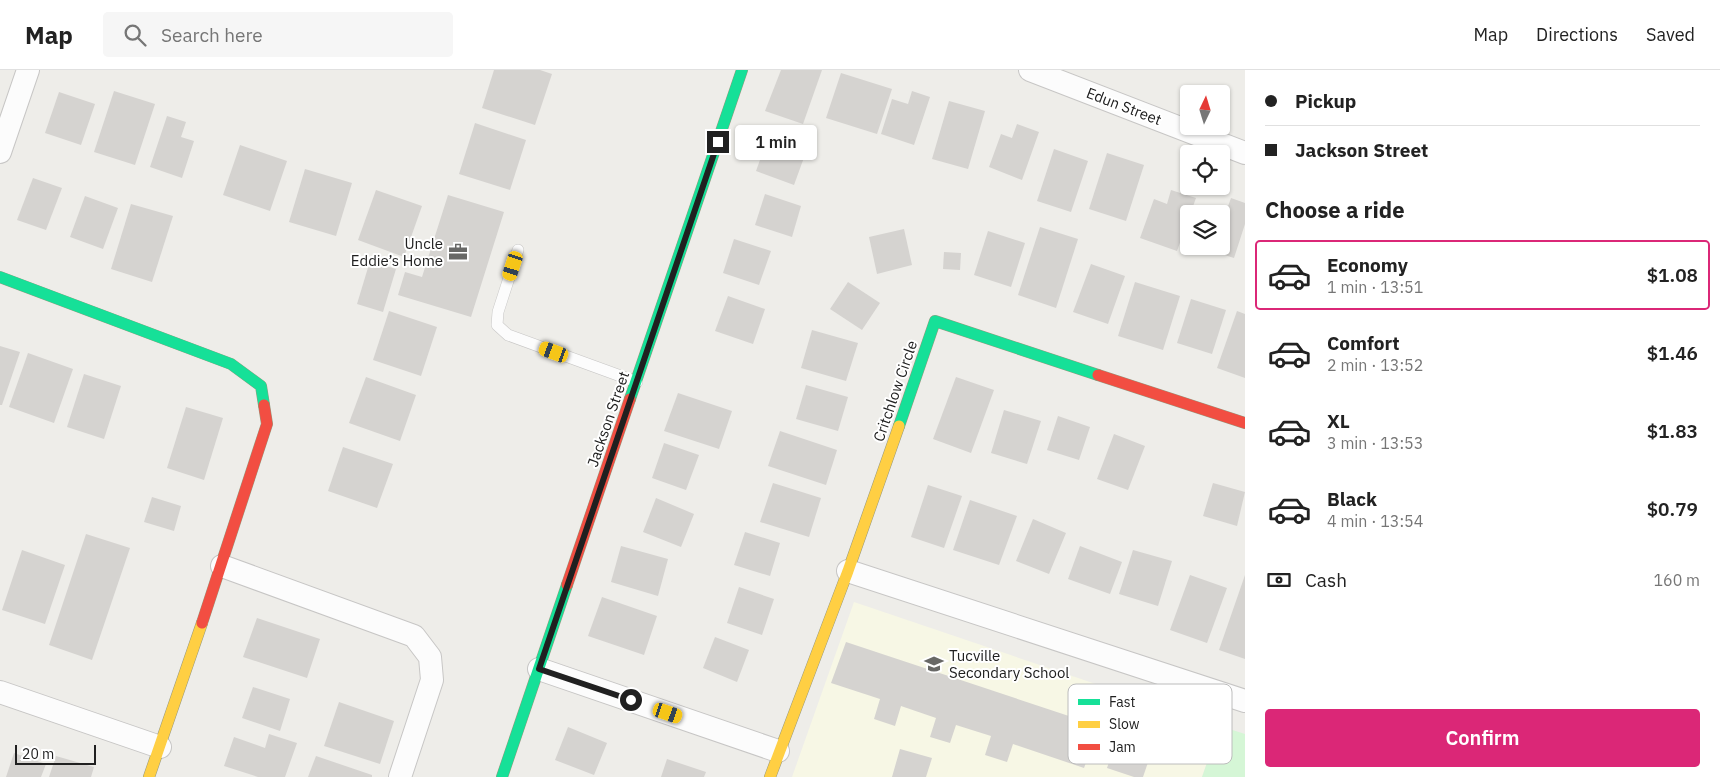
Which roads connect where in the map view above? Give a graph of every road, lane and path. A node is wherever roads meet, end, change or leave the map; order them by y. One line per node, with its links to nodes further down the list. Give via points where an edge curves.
1 (28, 70): 4 (street)
2 (742, 70): 8 (street, Jackson Street)
3 (1030, 70): 5 (street, Edun Street)
4 (0, 152)
5 (1245, 153)
6 (518, 250): 8 (lane, via 498,312 498,325 508,336)
7 (0, 277): 10 (street, via 231,364 261,386 267,424)
8 (636, 382): 12 (street, Jackson Street)
9 (1245, 423): 11 (street, Critchlow Circle, via 935,321)
10 (222, 566): 17 (street); 20 (street, via 414,636 430,657 432,680)
11 (848, 571): 13 (street); 18 (street, Critchlow Circle)
12 (539, 669): 18 (street); 21 (street, Jackson Street)
13 (1193, 684)
14 (0, 692): 17 (street)
15 (1232, 697): 16 (street)
16 (1245, 701)
17 (160, 747): 19 (street)
18 (778, 751): 22 (street, Critchlow Circle)
19 (149, 777)
20 (400, 777)
21 (502, 777)
22 (770, 777)

